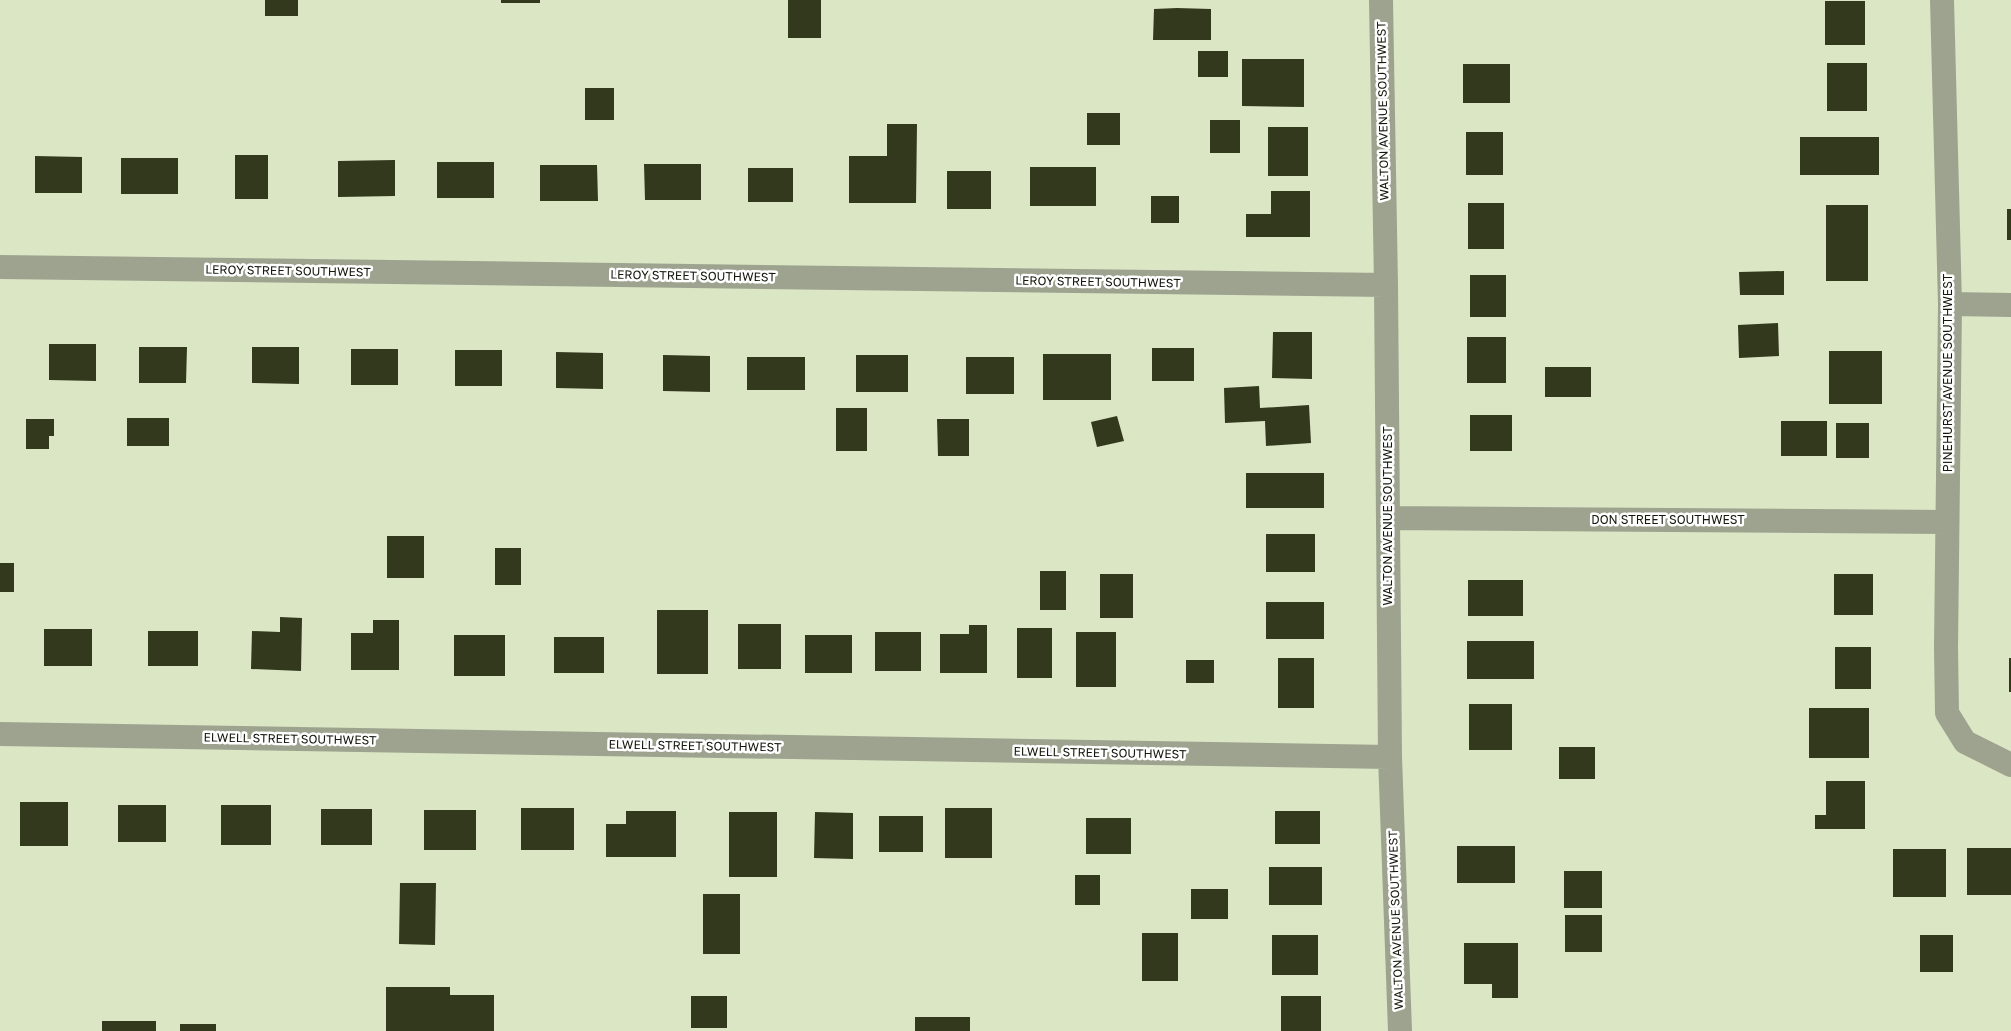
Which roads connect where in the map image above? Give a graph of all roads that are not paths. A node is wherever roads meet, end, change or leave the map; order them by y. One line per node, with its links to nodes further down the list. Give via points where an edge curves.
1 (1381, 0): 4 (street, WALTON AVENUE SOUTHWEST)
2 (1942, 0): 5 (street, PINEHURST AVENUE SOUTHWEST)
3 (0, 267): 4 (street, LEROY STREET SOUTHWEST)
4 (1386, 286): 7 (street, WALTON AVENUE SOUTHWEST)
5 (1950, 304): 6 (street); 8 (street, PINEHURST AVENUE SOUTHWEST)
6 (2011, 305)
7 (1388, 518): 8 (street, DON STREET SOUTHWEST); 10 (street, WALTON AVENUE SOUTHWEST)
8 (1947, 522): 11 (street, PINEHURST AVENUE SOUTHWEST, via 1947,713 1965,742)
9 (0, 734): 10 (street, ELWELL STREET SOUTHWEST)
10 (1390, 757): 12 (street, WALTON AVENUE SOUTHWEST)
11 (2011, 765)
12 (1400, 1031)

